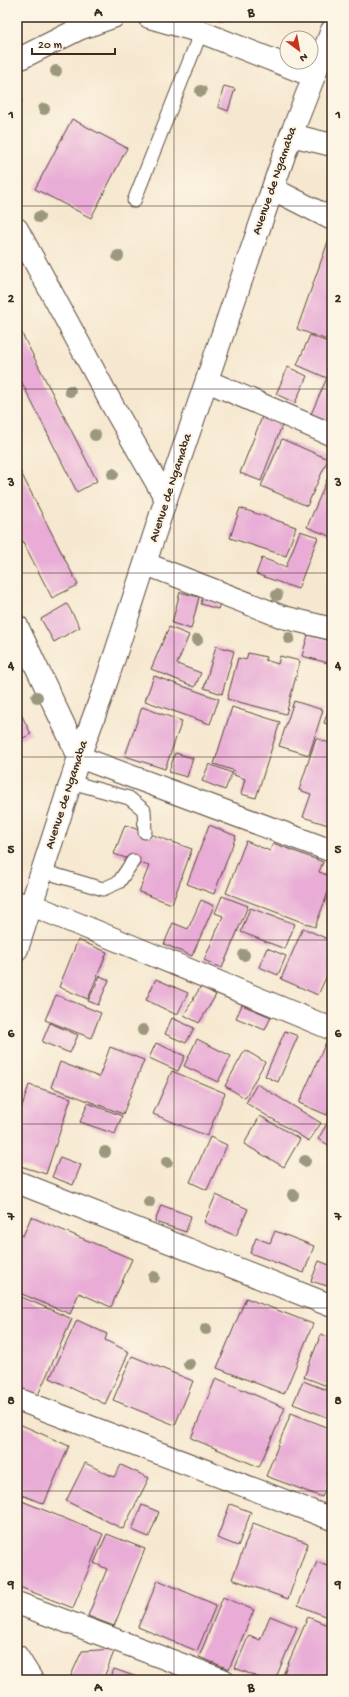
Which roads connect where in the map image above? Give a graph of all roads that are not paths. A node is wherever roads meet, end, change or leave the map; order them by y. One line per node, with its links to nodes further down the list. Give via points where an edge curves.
1 (113, 17): 5 (street, via 78,29)
2 (149, 17): 4 (street)
3 (332, 30): 6 (street, Avenue de Ngamaba)
4 (201, 32): 6 (street); 10 (lane)
5 (17, 60)
6 (313, 76): 7 (street, Avenue de Ngamaba)
7 (291, 135): 8 (street); 9 (street, Avenue de Ngamaba)
8 (332, 144)
9 (273, 188): 11 (street); 13 (street, Avenue de Ngamaba)
10 (134, 201)
11 (332, 219)
12 (17, 229): 15 (street)
13 (207, 381): 14 (street); 15 (street, Avenue de Ngamaba)
14 (332, 435)
15 (166, 499): 16 (street, Avenue de Ngamaba)
16 (146, 564): 18 (street, via 283,616); 19 (street, Avenue de Ngamaba)
17 (17, 626): 19 (street)
18 (332, 629)
19 (79, 757): 20 (street, Avenue de Ngamaba); 22 (street)
20 (71, 782): 21 (lane, via 129,798 144,810); 24 (street, Avenue de Ngamaba)
21 (144, 832)
22 (332, 850)
23 (133, 861): 24 (lane, via 119,882 102,889)
24 (42, 871): 25 (street, Avenue de Ngamaba)
25 (24, 904): 26 (street, Avenue de Ngamaba); 27 (street)
26 (17, 948)
27 (332, 1029)
28 (17, 1182): 29 (street)
29 (332, 1306)
30 (17, 1399): 31 (street)
31 (332, 1520)
32 (17, 1603): 35 (street)
33 (17, 1656): 34 (street)
34 (32, 1680)
35 (223, 1680)

